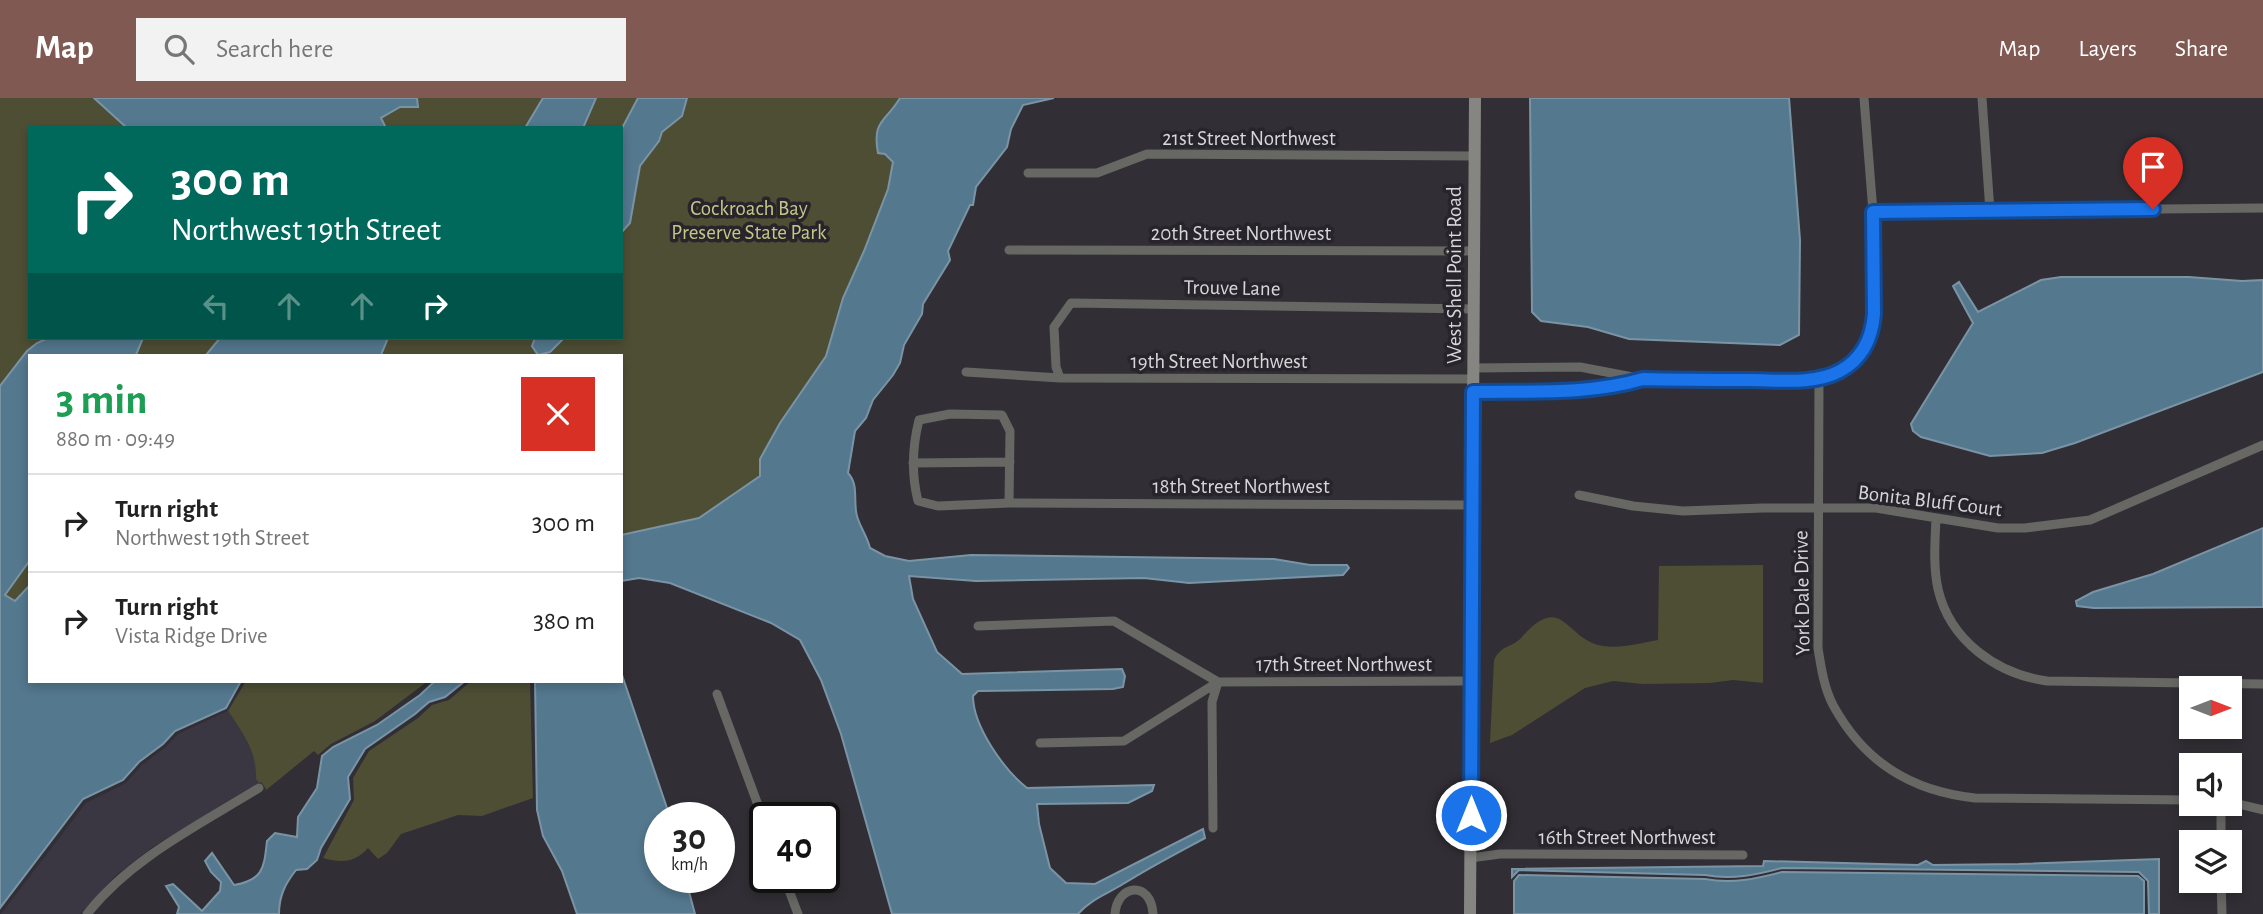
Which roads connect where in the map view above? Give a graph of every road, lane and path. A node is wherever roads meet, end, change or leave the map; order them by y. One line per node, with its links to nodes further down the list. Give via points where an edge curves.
1 (1475, 98): 4 (street, West Shell Point Road)
2 (1864, 98): 8 (street)
3 (1982, 98): 7 (street)
4 (1474, 156): 5 (street, 21st Street Northwest, via 1147,155 1097,173); 10 (street, West Shell Point Road)
5 (1028, 173)
6 (2263, 208): 7 (street)
7 (1990, 211): 8 (street)
8 (1873, 212): 14 (street, via 1874,314 1869,338 1849,365)
9 (1009, 250): 10 (street, 20th Street Northwest)
10 (1474, 251): 11 (street, West Shell Point Road)
11 (1473, 309): 13 (street, Trouve Lane, via 1071,303 1054,327); 16 (street, West Shell Point Road)
12 (966, 372): 13 (street, 19th Street Northwest)
13 (1060, 378): 16 (street, 19th Street Northwest)
14 (1819, 378): 15 (street); 23 (street, York Dale Drive)
15 (1643, 379): 16 (street, via 1586,390); 16 (street, via 1580,367)
16 (1473, 380): 22 (street, West Shell Point Road)
17 (2263, 445): 24 (street, Bonita Bluff Court, via 2090,520 1998,528)
18 (913, 463): 19 (street); 19 (street, via 919,420 950,414 1002,415 1010,431); 21 (street, 18th Street Northwest, via 918,500 938,506)
19 (1010, 463): 21 (street)
20 (1579, 495): 23 (street, Bonita Bluff Court, via 1684,511)
21 (1009, 503): 22 (street, 18th Street Northwest)
22 (1472, 505): 26 (street, West Shell Point Road)
23 (1819, 508): 24 (street, Bonita Bluff Court, via 1876,508); 32 (street, York Dale Drive, via 1818,648 1822,673 1832,704 1873,757 1893,772 1946,794)
24 (1936, 519): 28 (street, via 1938,590 1951,622 1978,653 2003,669 2047,681)
25 (978, 626): 27 (street, via 1114,621)
26 (1472, 681): 27 (street, 17th Street Northwest); 38 (street, West Shell Point Road)
27 (1218, 682): 30 (street, via 1124,741); 36 (street, via 1212,702)
28 (2263, 684)
29 (717, 694): 33 (street)
30 (1040, 743)
31 (259, 788): 41 (street, via 157,850 120,879)
32 (2179, 800)
33 (757, 802)
34 (2242, 805): 35 (street)
35 (2263, 810)
36 (1213, 828)
37 (1742, 855): 38 (street, 16th Street Northwest, via 1500,854)
38 (1470, 858): 45 (street, West Shell Point Road)
39 (790, 893): 42 (street)
40 (2221, 893): 46 (street)
41 (87, 914)
42 (798, 914)
43 (1115, 914): 44 (street, via 1123,894 1135,890 1144,892)
44 (1153, 914)
45 (1470, 914)
46 (2221, 914)

